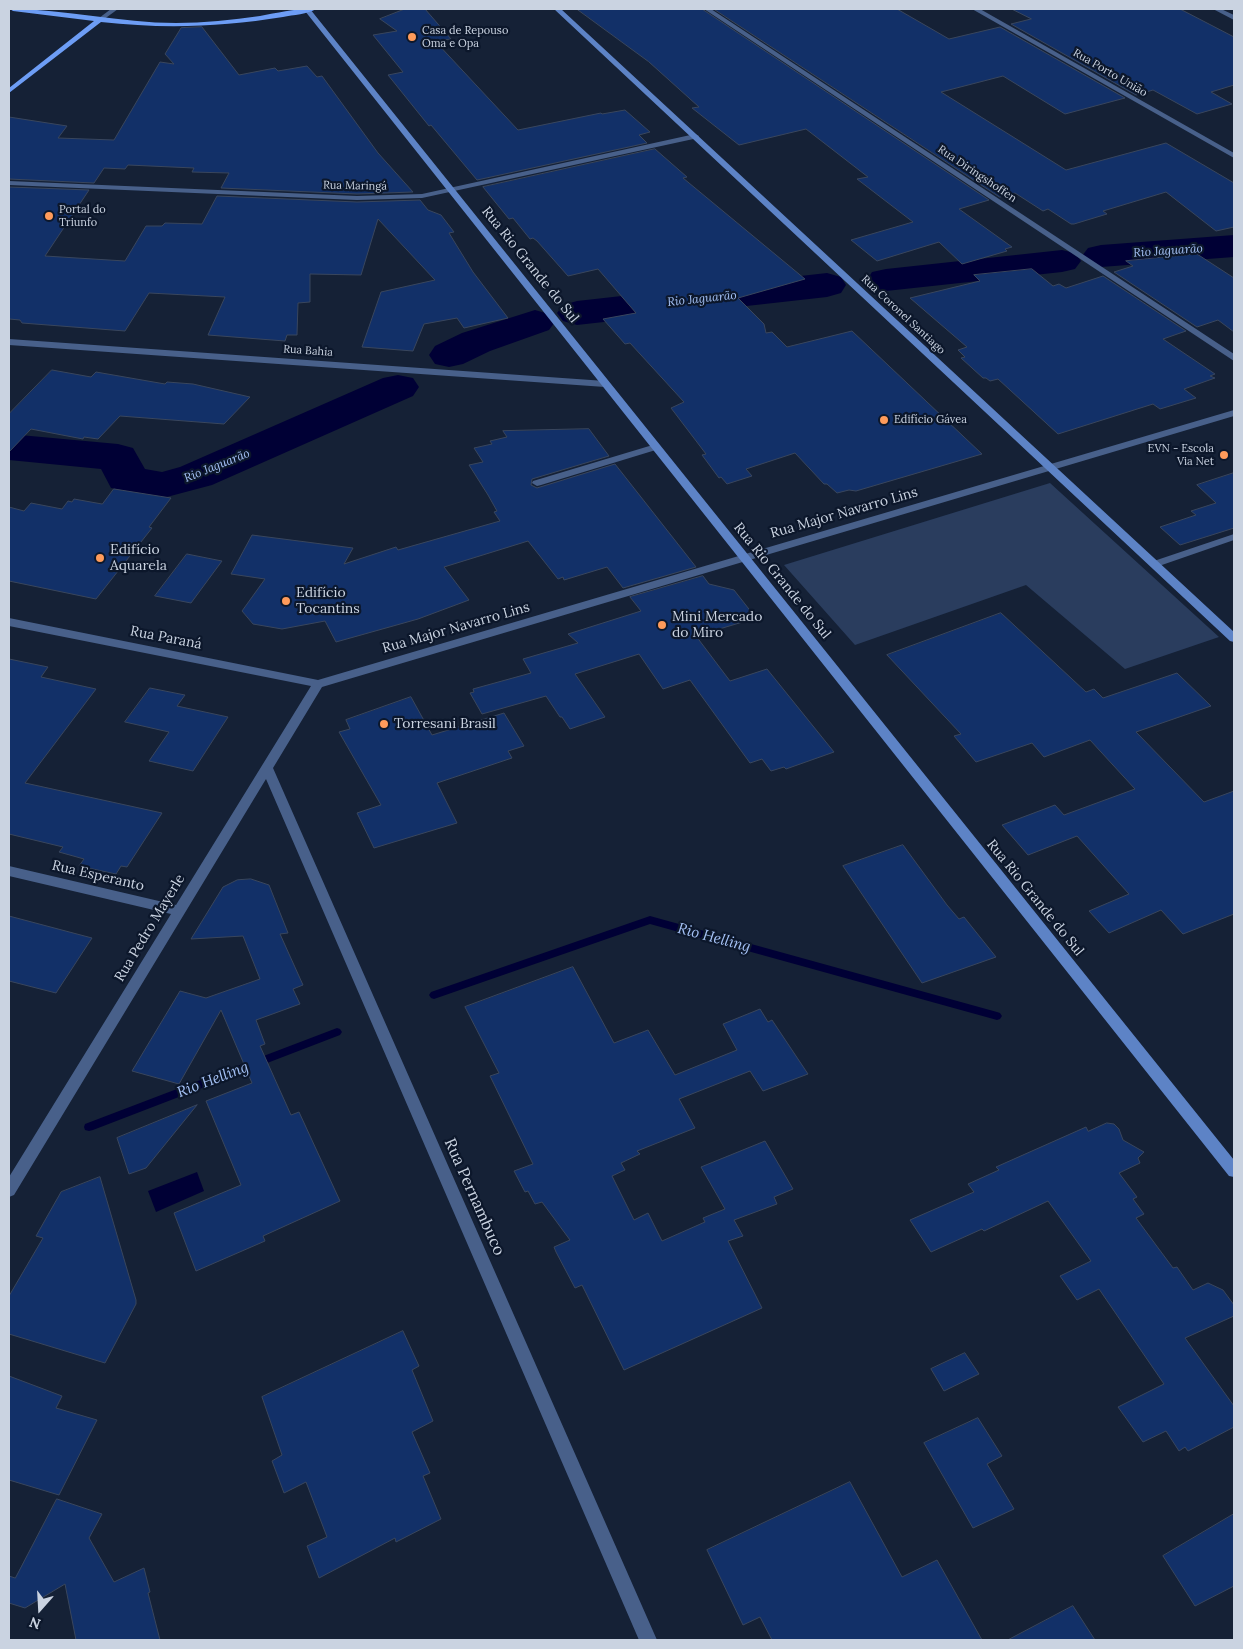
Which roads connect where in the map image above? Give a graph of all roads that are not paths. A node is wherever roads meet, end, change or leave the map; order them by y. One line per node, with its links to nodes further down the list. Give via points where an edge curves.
1 (13, 9): 9 (main road)
2 (115, 9): 9 (street)
3 (310, 9): 9 (main road, via 242,21 184,25); 14 (main road, Rua Rio Grande do Sul)
4 (558, 9): 11 (main road, Rua Coronel Santiago)
5 (707, 9): 16 (street, Rua Diringshoffen)
6 (975, 9): 12 (street, Rua Porto União)
7 (1216, 9): 8 (street)
8 (1234, 18)
9 (101, 19): 10 (main road)
10 (9, 91)
11 (694, 136): 14 (street, Rua Maringá); 20 (main road, Rua Coronel Santiago)
12 (1234, 156)
13 (9, 183): 14 (street, Rua Maringá, via 357,198 422,196)
14 (451, 191): 17 (main road, Rua Rio Grande do Sul)
15 (9, 342): 17 (street, Rua Bahia)
16 (1234, 358)
17 (605, 384): 19 (main road, Rua Rio Grande do Sul)
18 (1234, 413): 20 (street, Rua Major Navarro Lins)
19 (656, 447): 21 (street); 23 (main road, Rua Rio Grande do Sul)
20 (1050, 468): 23 (street, Rua Major Navarro Lins); 24 (main road, Rua Coronel Santiago)
21 (538, 483)
22 (1234, 538): 24 (street)
23 (744, 558): 27 (street, Rua Major Navarro Lins); 32 (main road, Rua Rio Grande do Sul)
24 (1155, 564): 26 (main road, Rua Coronel Santiago)
25 (9, 622): 27 (street, Rua Paraná)
26 (1234, 638)
27 (318, 684): 28 (street, Rua Pedro Mayerle)
28 (267, 768): 30 (street, Rua Pedro Mayerle); 34 (street, Rua Pernambuco)
29 (9, 870): 30 (street, Rua Esperanto)
30 (180, 910): 31 (street, Rua Pedro Mayerle)
31 (14, 1170): 33 (street, Rua Pedro Mayerle)
32 (1234, 1171)
33 (9, 1190)
34 (648, 1640)

